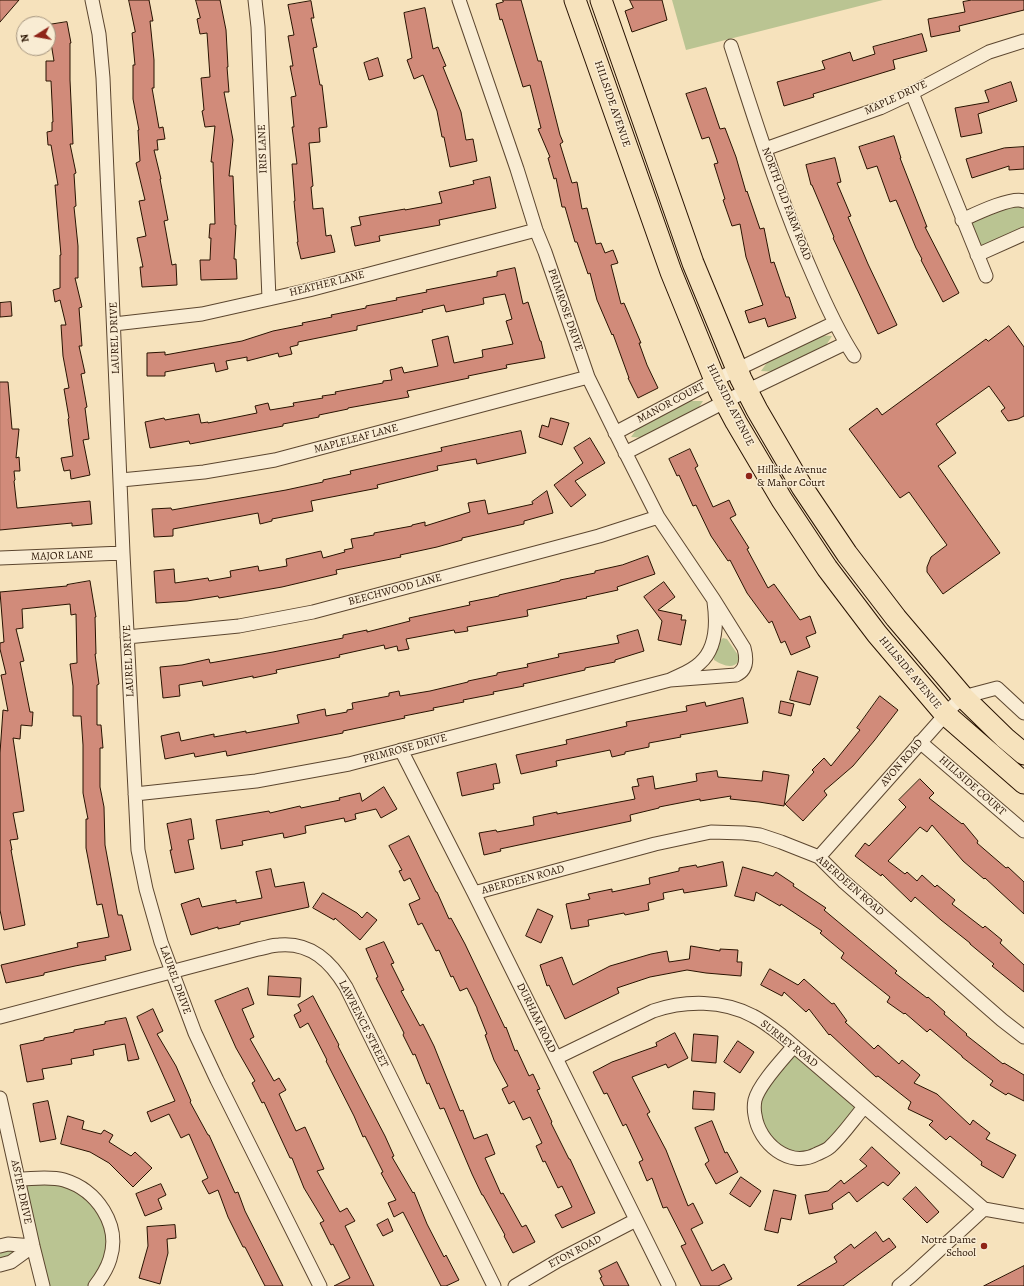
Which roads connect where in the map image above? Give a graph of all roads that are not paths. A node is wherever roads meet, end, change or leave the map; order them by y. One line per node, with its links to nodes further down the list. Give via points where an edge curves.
1 (92, 0): 18 (street, LAUREL DRIVE, via 99,34 103,78)
2 (255, 0): 16 (street, IRIS LANE)
3 (459, 0): 12 (street, PRIMROSE DRIVE)
4 (575, 0): 21 (main road, HILLSIDE AVENUE, via 671,272)
5 (601, 0): 21 (main road, HILLSIDE AVENUE, via 693,263)
6 (1024, 41): 8 (street, MAPLE DRIVE, via 989,52)
7 (731, 46): 9 (street, NORTH OLD FARM ROAD)
8 (912, 93): 9 (street, MAPLE DRIVE, via 880,108); 11 (street)
9 (765, 149): 17 (street, NORTH OLD FARM ROAD, via 799,244)
10 (1024, 201): 11 (street, via 1020,199 1007,202)
11 (962, 220): 14 (street)
12 (536, 230): 16 (street, HEATHER LANE); 22 (street, PRIMROSE DRIVE)
13 (1024, 234): 14 (street)
14 (977, 255): 15 (street)
15 (986, 276)
16 (269, 299): 18 (street, HEATHER LANE, via 202,314)
17 (834, 323): 19 (street, NORTH OLD FARM ROAD); 21 (street, MANOR COURT)
18 (114, 324): 26 (street, LAUREL DRIVE)
19 (846, 343): 20 (street, NORTH OLD FARM ROAD); 23 (street)
20 (854, 356)
21 (727, 375): 23 (main road, HILLSIDE AVENUE); 24 (street, MANOR COURT)
22 (588, 377): 24 (street, PRIMROSE DRIVE); 26 (street, MAPLELEAF LANE, via 275,460 204,472)
23 (737, 396): 25 (street); 33 (main road, HILLSIDE AVENUE, via 847,554 896,618); 35 (main road, HILLSIDE AVENUE, via 782,500 827,568 877,634)
24 (615, 433): 25 (street, PRIMROSE DRIVE)
25 (625, 454): 27 (street, PRIMROSE DRIVE)
26 (121, 480): 28 (street, LAUREL DRIVE)
27 (658, 517): 30 (street, PRIMROSE DRIVE); 31 (street, BEECHWOOD LANE, via 599,536 313,612 239,626)
28 (123, 553): 29 (street, MAJOR LANE); 31 (street, LAUREL DRIVE)
29 (0, 558)
30 (714, 600): 32 (street, PRIMROSE DRIVE, via 715,633 708,656 689,671); 32 (street, PRIMROSE DRIVE, via 744,648 747,656 744,668 741,673 730,676)
31 (128, 637): 40 (street, LAUREL DRIVE)
32 (670, 680): 37 (street, PRIMROSE DRIVE)
33 (963, 697): 34 (street, AVON ROAD, via 997,688); 35 (street, AVON ROAD); 38 (main road, HILLSIDE AVENUE)
34 (1024, 713)
35 (945, 714): 36 (street, AVON ROAD); 39 (main road, HILLSIDE AVENUE)
36 (920, 742): 41 (street, HILLSIDE COURT); 42 (street, AVON ROAD)
37 (401, 750): 40 (street, PRIMROSE DRIVE, via 349,764 256,782); 43 (street, DURHAM ROAD)
38 (1024, 754)
39 (1024, 783)
40 (135, 794): 44 (street, LAUREL DRIVE, via 138,850 146,889)
41 (1024, 831)
42 (819, 857): 43 (street, ABERDEEN ROAD, via 760,836 711,832 655,844); 46 (street, ABERDEEN ROAD)
43 (474, 893): 48 (street, DURHAM ROAD)
44 (172, 972): 45 (street, LAWRENCE STREET); 60 (street, LAUREL DRIVE, via 195,1034); 61 (street, LAWRENCE STREET, via 280,945 300,946 327,961 346,987)
45 (0, 1017)
46 (1024, 1037)
47 (794, 1046): 48 (street, SURREY ROAD, via 775,1030 732,1008 688,1004 666,1006 653,1011); 50 (street, SURREY ROAD); 50 (street, via 755,1098 757,1125 773,1148 794,1158 815,1155 830,1148)
48 (556, 1058): 54 (street, DURHAM ROAD)
49 (0, 1098): 51 (street, ASTER DRIVE)
50 (864, 1107): 52 (street, SURREY ROAD)
51 (18, 1179): 56 (street, ASTER DRIVE); 59 (street, via 64,1180 79,1187 99,1203 110,1226 112,1241 110,1259)
52 (984, 1209): 53 (street); 64 (street)
53 (1024, 1216)
54 (636, 1220): 62 (street, ETON ROAD); 63 (street, DURHAM ROAD)
55 (0, 1246): 56 (street)
56 (32, 1246): 57 (street, via 11,1262); 58 (street, ASTER DRIVE)
57 (0, 1265)
58 (43, 1286)
59 (95, 1286)
60 (320, 1286)
61 (494, 1286)
62 (515, 1286)
63 (668, 1286)
64 (899, 1286)

